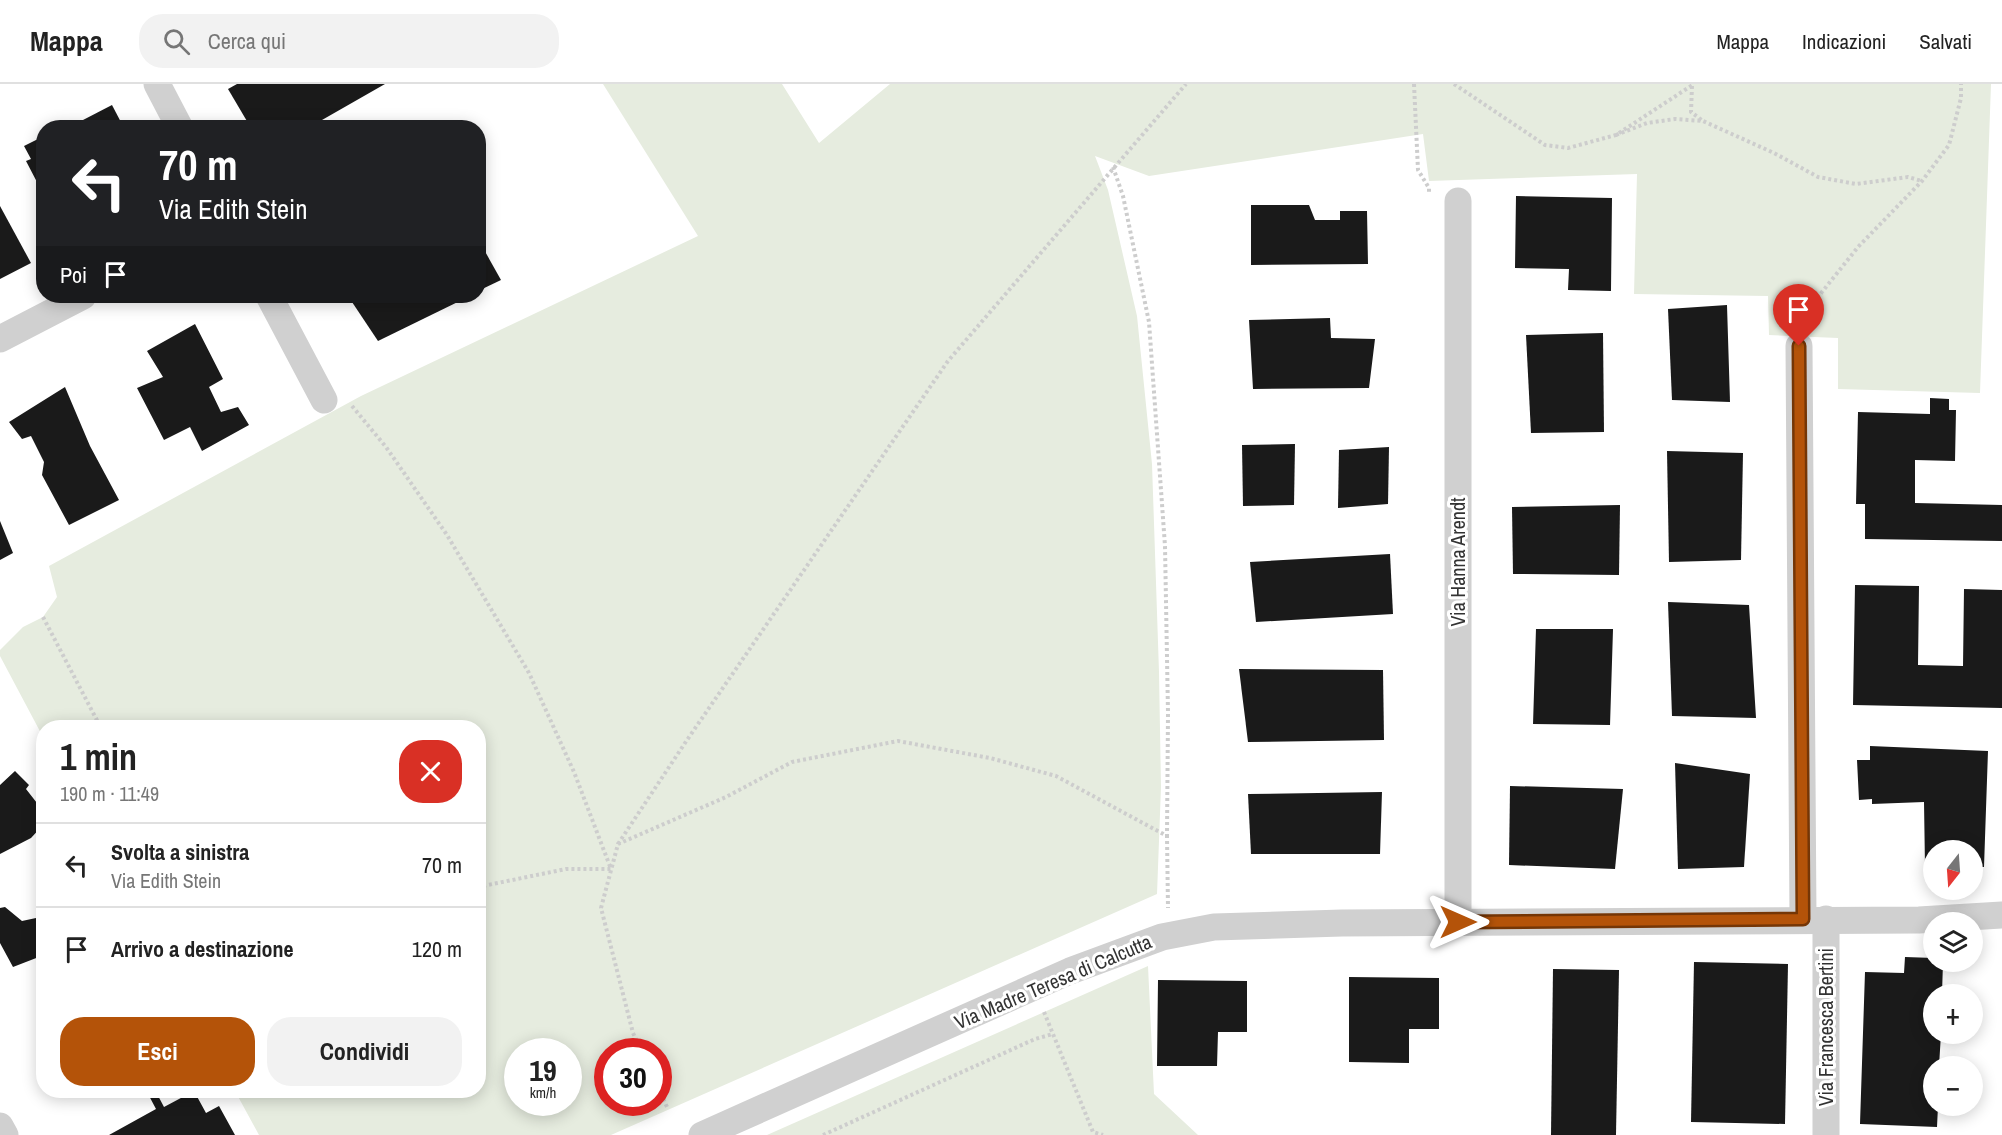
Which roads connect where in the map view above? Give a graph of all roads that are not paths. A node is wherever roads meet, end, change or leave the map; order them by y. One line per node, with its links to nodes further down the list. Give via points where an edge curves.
1 (157, 84): 2 (street)
2 (176, 120)
3 (1458, 201): 11 (street, Via Hanna Arendt)
4 (69, 303): 6 (street)
5 (274, 303): 8 (street)
6 (0, 339)
7 (1799, 346): 10 (street, Via Francesca Bertini)
8 (336, 400)
9 (2002, 915): 10 (street, Via Madre Teresa di Calcutta, via 1920,920)
10 (1815, 919): 11 (street, Via Madre Teresa di Calcutta); 15 (street, Via Francesca Bertini)
11 (1458, 922): 14 (street, Via Madre Teresa di Calcutta, via 1214,927 1162,937 1070,971)
12 (0, 1126): 13 (street)
13 (4, 1135)
14 (702, 1135)
15 (1826, 1135)

